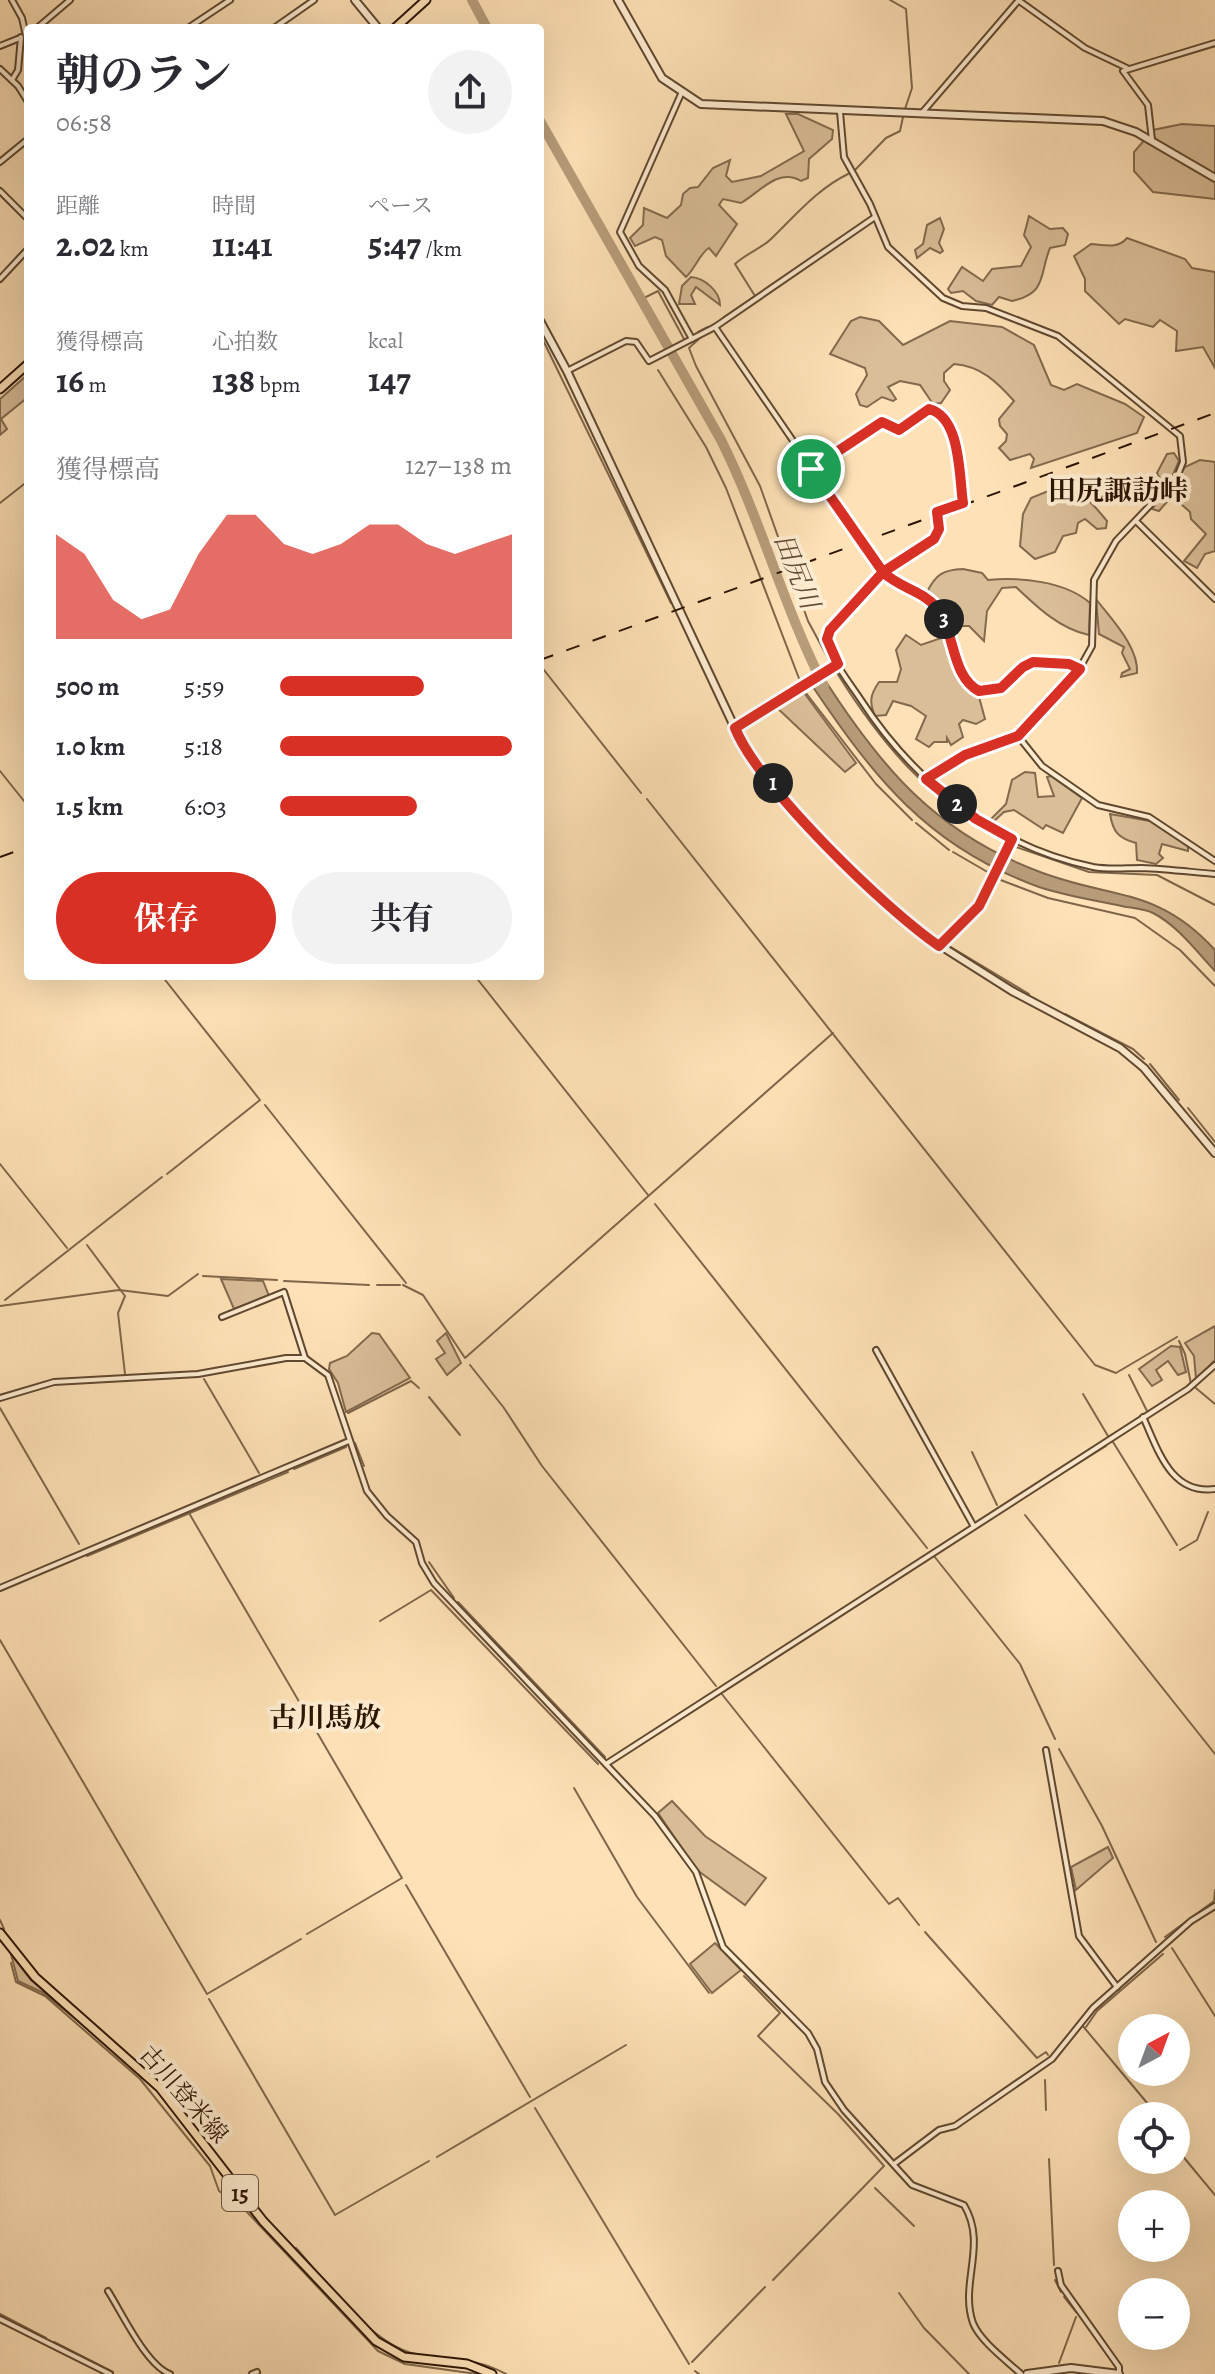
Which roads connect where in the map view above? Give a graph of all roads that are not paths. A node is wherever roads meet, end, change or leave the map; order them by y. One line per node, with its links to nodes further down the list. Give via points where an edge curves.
1 (12, 0): 14 (street)
2 (70, 0): 9 (street)
3 (230, 0): 10 (street)
4 (314, 0): 11 (street)
5 (355, 0): 12 (street)
6 (426, 0): 13 (main road)
7 (618, 0): 22 (street, via 656,69)
8 (1018, 0): 19 (street, via 1085,48); 25 (street)
9 (42, 24)
10 (194, 24)
11 (280, 24)
12 (375, 24)
13 (399, 24)
14 (24, 30)
15 (24, 36): 18 (street)
16 (24, 41): 21 (street)
17 (1215, 43): 19 (street)
18 (0, 46)
19 (1127, 68): 26 (street, via 1124,74 1151,112)
20 (0, 69): 21 (street)
21 (12, 80): 23 (street)
22 (681, 94): 24 (street, via 715,108); 37 (street, via 620,232 639,266 665,290)
23 (24, 96)
24 (840, 112): 25 (street); 32 (street, via 844,157)
25 (921, 114): 26 (street, via 1103,121)
26 (1152, 140): 29 (street)
27 (24, 142): 28 (street)
28 (0, 162)
29 (1215, 178)
30 (0, 191): 31 (street)
31 (24, 215)
32 (875, 217): 35 (street); 42 (street, via 888,247 943,298 1049,330 1176,430 1183,462 1177,477)
33 (24, 253): 34 (street)
34 (0, 279)
35 (715, 327): 37 (street); 41 (street)
36 (544, 328): 39 (street)
37 (692, 339): 39 (street, via 649,361 636,342 626,341)
38 (24, 368): 40 (main road)
39 (567, 371): 47 (street)
40 (0, 389)
41 (811, 469): 43 (street); 43 (street, via 882,422 899,430 929,409 944,418 963,503 937,512 934,539)
42 (1136, 522): 44 (street); 46 (street, via 1108,553 1094,580 1095,633)
43 (883, 572): 45 (street, via 830,630 827,639); 46 (street, via 938,609 965,682 979,691 1001,688 1033,662)
44 (1215, 599)
45 (838, 664): 47 (street); 49 (street, via 874,721)
46 (1080, 669): 48 (street)
47 (735, 728): 53 (street, via 759,768 823,840)
48 (1018, 736): 49 (street, via 965,755); 51 (street, via 1042,766 1098,805 1149,817)
49 (926, 779): 50 (street, via 976,819)
50 (1012, 839): 52 (street, via 1095,868); 53 (street, via 979,906)
51 (1215, 861)
52 (1215, 874)
53 (939, 946): 54 (street, via 1127,1053)
54 (1215, 1153)
55 (222, 1317): 57 (street, via 284,1292)
56 (876, 1350): 63 (street)
57 (305, 1358): 59 (street, via 198,1374 54,1382); 61 (street, via 328,1375)
58 (1215, 1365): 60 (street, via 1197,1383)
59 (0, 1398)
60 (1143, 1417): 62 (street, via 1172,1476); 63 (street)
61 (349, 1441): 64 (street); 66 (street, via 367,1491 416,1542 434,1583)
62 (1215, 1489)
63 (973, 1525): 66 (street)
64 (0, 1588)
65 (1046, 1750): 69 (street, via 1079,1936)
66 (606, 1764): 70 (street, via 655,1816 696,1872 723,1947 808,2033 825,2082)
67 (1215, 1906): 69 (street)
68 (0, 1933): 76 (main road, 古川登米線 / 15, via 35,1977 147,2074 263,2221 376,2341 404,2357 467,2364)
69 (1117, 1987): 70 (street, via 1052,2059)
70 (894, 2164): 77 (street, via 917,2189 964,2205 975,2231 969,2306 973,2322)
71 (1058, 2271): 79 (street, via 1061,2285)
72 (108, 2291): 75 (street, via 145,2351)
73 (0, 2319): 74 (street)
74 (110, 2374)
75 (170, 2374)
76 (492, 2374)
77 (1021, 2374)
78 (1027, 2374): 79 (street, via 1071,2368)
79 (1119, 2374)

